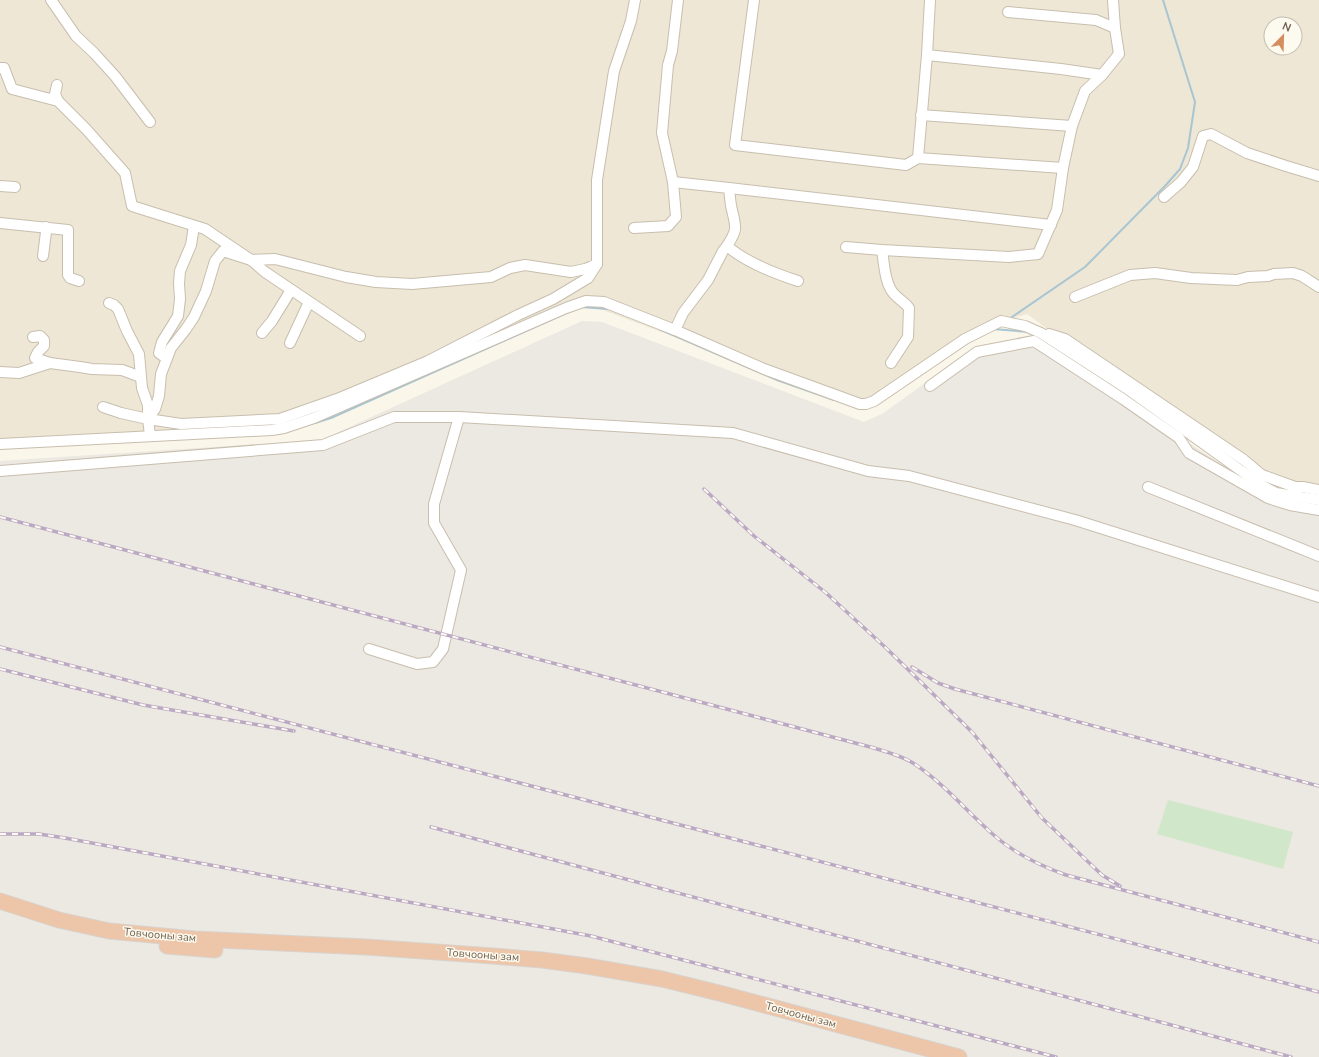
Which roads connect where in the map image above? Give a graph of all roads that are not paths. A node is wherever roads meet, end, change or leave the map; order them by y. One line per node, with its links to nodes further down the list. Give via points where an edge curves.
1 (51, 0): 15 (street, via 76,36 115,76)
2 (635, 0): 35 (street, via 631,21 614,72 597,180)
3 (678, 0): 20 (street, via 668,65 662,132)
4 (754, 0): 17 (street, via 735,145 906,165)
5 (930, 0): 9 (street)
6 (1113, 0): 8 (street)
7 (1008, 12): 8 (street, via 1096,20)
8 (1115, 28): 11 (street, via 1119,54)
9 (927, 55): 11 (street); 14 (street)
10 (0, 68): 13 (street, via 4,68 12,89)
11 (1102, 75): 16 (street, via 1084,91)
12 (57, 85): 13 (street, via 55,94)
13 (58, 101): 27 (street, via 125,173 132,206)
14 (921, 115): 16 (street); 17 (street)
15 (150, 122)
16 (1072, 126): 18 (street)
17 (918, 158): 18 (street)
18 (1063, 168): 26 (street, via 1057,210)
19 (1319, 176): 24 (street, via 1247,153 1212,134 1203,136 1193,167)
20 (673, 182): 23 (street); 29 (street, via 676,217 668,226)
21 (0, 186): 22 (street)
22 (15, 187)
23 (729, 188): 26 (street); 30 (street, via 736,224 734,236)
24 (1164, 197)
25 (0, 223): 28 (street)
26 (1051, 225): 32 (street, via 1038,254 1009,257)
27 (194, 226): 34 (street, via 205,229); 48 (street, via 191,245 180,271 178,316 162,342 159,353)
28 (46, 227): 33 (street); 36 (street, via 68,230 68,275)
29 (634, 228)
30 (727, 246): 37 (street, via 775,273); 43 (street, via 708,280 683,313)
31 (846, 247): 32 (street)
32 (882, 250): 49 (street, via 888,285 894,295 909,308 908,336)
33 (43, 256)
34 (251, 260): 35 (street, via 275,259 346,277 412,284 491,277 510,268 525,265 571,272); 39 (street); 48 (street, via 223,251 215,261 206,291 194,317 170,348)
35 (597, 264): 56 (street, via 588,278 553,299 428,361 330,402 280,419 181,424)
36 (79, 281)
37 (798, 281)
38 (1319, 287): 40 (street, via 1293,273 1237,280 1155,274 1130,275)
39 (291, 290): 41 (street); 44 (street)
40 (1075, 298)
41 (309, 302): 45 (street); 47 (street)
42 (109, 303): 52 (street, via 118,309 139,354)
43 (675, 330): 57 (street, via 604,302 586,301 314,418 284,428); 61 (street, via 764,370 866,404 964,339 1001,322 1025,326 1041,333 1126,388 1261,485 1276,493)
44 (262, 333)
45 (360, 336)
46 (33, 337): 50 (street, via 40,336 44,340 44,346 35,358)
47 (290, 343)
48 (166, 358): 56 (street, via 161,374 159,396 155,409)
49 (891, 363)
50 (50, 364): 51 (street, via 19,373); 52 (street, via 122,370)
51 (0, 372)
52 (141, 377): 56 (street, via 148,405)
53 (930, 386): 62 (street, via 977,352 1034,341 1179,438 1189,453 1268,498)
54 (103, 407): 56 (street)
55 (459, 417): 59 (street, via 394,417 323,445); 64 (street, via 733,433 868,471 909,476 1075,520); 65 (street, via 434,504 434,523 461,570 443,649 433,662 417,664)
56 (148, 419): 57 (street)
57 (150, 435): 58 (street)
58 (0, 444)
59 (0, 471)
60 (1148, 487): 63 (street)
61 (1318, 495)
62 (1319, 510)
63 (1319, 556)
64 (1319, 597)
65 (369, 649)
66 (0, 901): 69 (highway, Товчооны зам, via 59,920 109,931 195,939 485,955 587,966 662,979)
67 (0, 911): 68 (highway, Товчооны зам, via 57,929 108,940 192,949 366,956 541,968 586,975 660,988)
68 (924, 1057)
69 (960, 1057)

